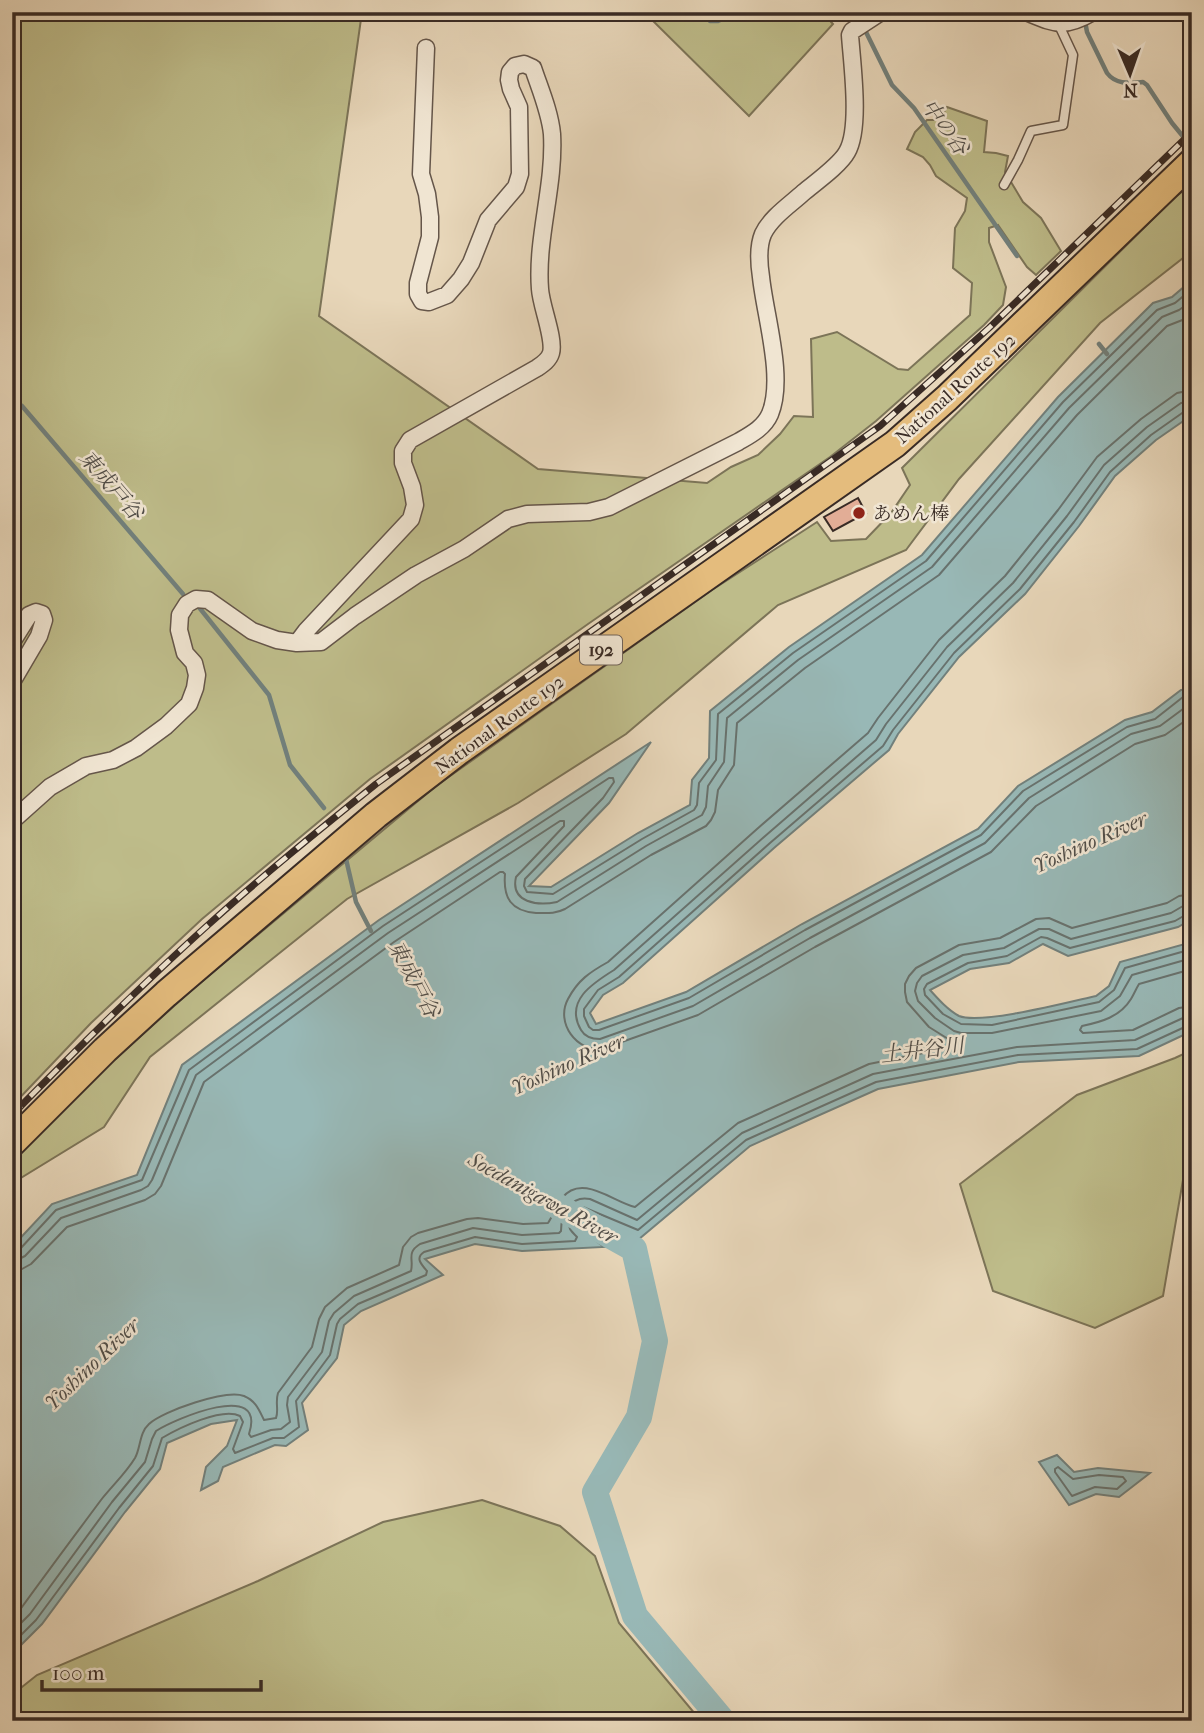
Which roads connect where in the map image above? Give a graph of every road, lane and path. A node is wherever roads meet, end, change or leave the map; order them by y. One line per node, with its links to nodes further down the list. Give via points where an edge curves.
1 (1026, 12): 4 (street)
2 (1093, 12): 4 (street)
3 (868, 21): 9 (street, via 850,35 853,138 846,153 763,234 759,262 775,389 769,416 758,430 609,507 508,519 355,615 321,642)
4 (1058, 23): 7 (lane, via 1073,55 1063,125 1031,131)
5 (426, 48): 9 (street, via 421,174 430,237 418,294 429,302 447,295 471,263 488,220 516,187 520,174 519,107 509,80 514,65 524,64 533,68 552,131 539,273 551,353 547,362 410,440 403,463 415,505 411,519)
6 (1192, 162): 12 (highway, National Route 192 / 192, via 895,444 459,751 376,815 166,994)
7 (1004, 185)
8 (12, 642): 10 (street, via 29,615 42,614 39,636)
9 (297, 643): 11 (street, via 252,631 208,600 187,604 179,630 197,675 189,704 136,748 113,760 86,766 50,786)
10 (12, 682)
11 (12, 821)
12 (12, 1143)

